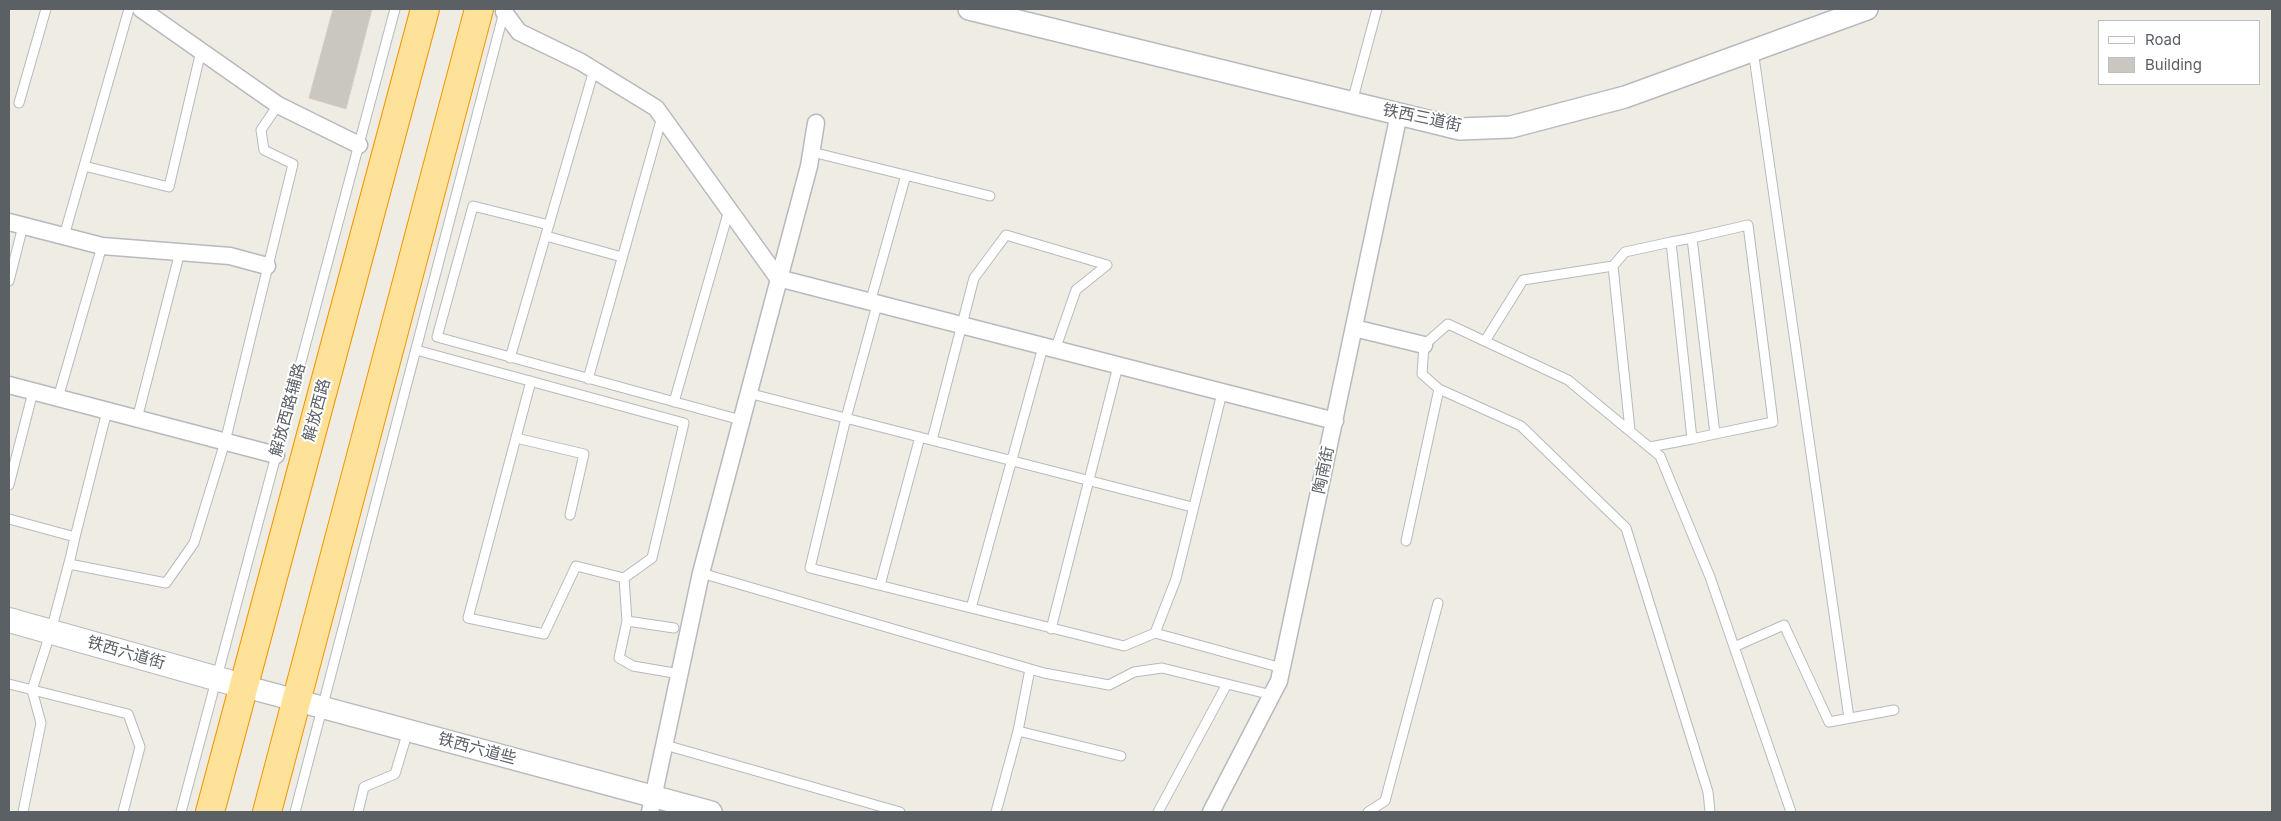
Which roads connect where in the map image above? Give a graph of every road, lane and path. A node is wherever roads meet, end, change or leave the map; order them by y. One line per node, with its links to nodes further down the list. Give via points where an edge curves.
1 (46, 9): 13 (lane)
2 (129, 9): 21 (lane)
3 (141, 9): 11 (street)
4 (395, 9): 19 (lane, 解放西路辅路)
5 (425, 9): 97 (highway, 解放西路)
6 (969, 9): 14 (street, 铁西三道街)
7 (1377, 9): 14 (lane)
8 (1867, 9): 10 (street, 铁西三道街)
9 (496, 10): 12 (street, via 519,32); 44 (lane); 100 (highway)
10 (1753, 50): 16 (street, 铁西三道街, via 1625,97 1511,127 1460,129); 103 (lane)
11 (201, 51): 15 (street); 21 (lane, via 169,187)
12 (594, 70): 17 (street, via 656,108); 26 (lane)
13 (19, 103)
14 (1352, 103): 16 (street, 铁西三道街)
15 (278, 104): 19 (street); 34 (lane, via 261,130 264,150 293,164)
16 (1399, 114): 40 (street, 陶南街)
17 (662, 117): 24 (street); 33 (lane)
18 (816, 123): 20 (street)
19 (359, 144): 69 (lane, 解放西路辅路)
20 (812, 152): 22 (lane); 36 (street)
21 (84, 166): 27 (lane)
22 (906, 176): 23 (lane); 38 (lane)
23 (990, 196)
24 (729, 210): 36 (street); 55 (lane)
25 (16, 224): 27 (street); 37 (lane)
26 (549, 225): 28 (lane); 45 (lane, via 473,206 438,337)
27 (64, 236): 31 (street)
28 (546, 236): 33 (lane); 45 (lane)
29 (1692, 238): 30 (lane); 62 (lane); 62 (lane, via 1748,226 1773,422)
30 (1671, 242): 35 (lane, via 1625,252); 65 (lane)
31 (102, 246): 32 (street); 54 (lane)
32 (180, 252): 34 (street, via 230,256); 58 (lane)
33 (622, 257): 47 (lane)
34 (267, 266): 67 (lane)
35 (1613, 266): 41 (lane, via 1523,280); 61 (lane)
36 (778, 278): 38 (street); 52 (street)
37 (9, 282)
38 (874, 304): 39 (street); 57 (lane)
39 (961, 326): 43 (street); 43 (lane, via 974,278 1006,235 1107,265 1076,290); 66 (lane)
40 (1354, 328): 42 (street); 60 (street, 陶南街)
41 (1485, 341): 42 (lane, via 1448,324); 61 (lane, via 1568,380)
42 (1424, 345): 50 (lane, via 1422,374)
43 (1049, 349): 46 (street); 70 (lane)
44 (416, 350): 48 (lane); 101 (lane)
45 (510, 358): 47 (lane)
46 (1118, 366): 53 (street); 71 (lane)
47 (588, 379): 55 (lane)
48 (531, 381): 64 (lane); 80 (lane, via 684,423 652,558)
49 (9, 385): 51 (street)
50 (1439, 388): 77 (lane); 122 (lane, via 1522,426 1626,528 1708,792)
51 (33, 392): 54 (street); 72 (lane)
52 (748, 393): 57 (lane); 59 (street)
53 (1222, 393): 60 (street); 73 (lane)
54 (58, 398): 56 (street)
55 (674, 402): 59 (lane)
56 (107, 411): 58 (street); 76 (lane)
57 (846, 418): 63 (lane); 81 (lane, via 810,568)
58 (137, 419): 67 (street)
59 (741, 420): 79 (street)
60 (1334, 421): 92 (street, 陶南街)
61 (1630, 430): 68 (lane)
62 (1715, 434): 65 (lane)
63 (920, 437): 66 (lane); 81 (lane)
64 (516, 438): 74 (lane, via 584,454); 80 (lane, via 468,618 544,634 576,566)
65 (1692, 439): 68 (lane)
66 (932, 440): 70 (lane)
67 (225, 442): 69 (street); 78 (lane, via 194,543 166,583)
68 (1650, 447): 90 (lane, via 1660,456 1710,577)
69 (276, 455): 94 (lane, 解放西路辅路)
70 (1013, 460): 71 (lane); 83 (lane)
71 (1090, 480): 73 (lane); 87 (lane)
72 (9, 485)
73 (1192, 507): 89 (lane, via 1176,579)
74 (570, 515)
75 (9, 518): 76 (lane)
76 (75, 537): 78 (lane)
77 (1406, 541)
78 (69, 564): 88 (lane)
79 (701, 573): 91 (lane); 93 (street)
80 (624, 578): 85 (lane)
81 (880, 585): 83 (lane)
82 (1438, 603): 121 (lane, via 1385,802)
83 (971, 608): 87 (lane)
84 (9, 620): 88 (main road, 铁西六道街)
85 (626, 622): 86 (lane); 93 (lane, via 619,658 633,666)
86 (674, 628)
87 (1051, 629): 89 (lane, via 1124,646)
88 (51, 631): 94 (main road, 铁西六道街); 98 (lane)
89 (1155, 633): 92 (lane)
90 (1734, 647): 103 (lane, via 1784,625 1829,722); 123 (lane)
91 (1030, 668): 96 (lane, via 1109,685 1134,672 1162,668); 105 (lane)
92 (1282, 668): 99 (street, 陶南街, via 1280,681)
93 (680, 674): 106 (street)
94 (216, 679): 97 (main road, 铁西六道街); 111 (lane, 解放西路辅路)
95 (9, 684): 98 (lane)
96 (1227, 684): 99 (lane); 119 (lane)
97 (243, 686): 100 (street, 铁西六道些); 112 (highway, 解放西路)
98 (32, 690): 109 (lane, via 41,723); 110 (lane, via 128,714 140,747)
99 (1272, 695): 120 (street, 陶南街)
100 (297, 700): 101 (street, 铁西六道些); 113 (highway)
101 (323, 706): 104 (street, 铁西六道些); 114 (lane)
102 (1894, 710): 103 (lane)
103 (1849, 718)
104 (408, 730): 108 (street, 铁西六道些); 115 (lane, via 396,774 364,788)
105 (1018, 731): 107 (lane); 118 (lane)
106 (665, 745): 108 (street); 117 (lane)
107 (1122, 756)
108 (652, 805): 116 (street, 铁西六道些)
109 (23, 812)
110 (123, 812)
111 (180, 812)
112 (210, 812)
113 (267, 812)
114 (295, 812)
115 (358, 812)
116 (711, 812)
117 (900, 812)
118 (996, 812)
119 (1158, 812)
120 (1211, 812)
121 (1368, 812)
122 (1710, 812)
123 (1790, 812)

